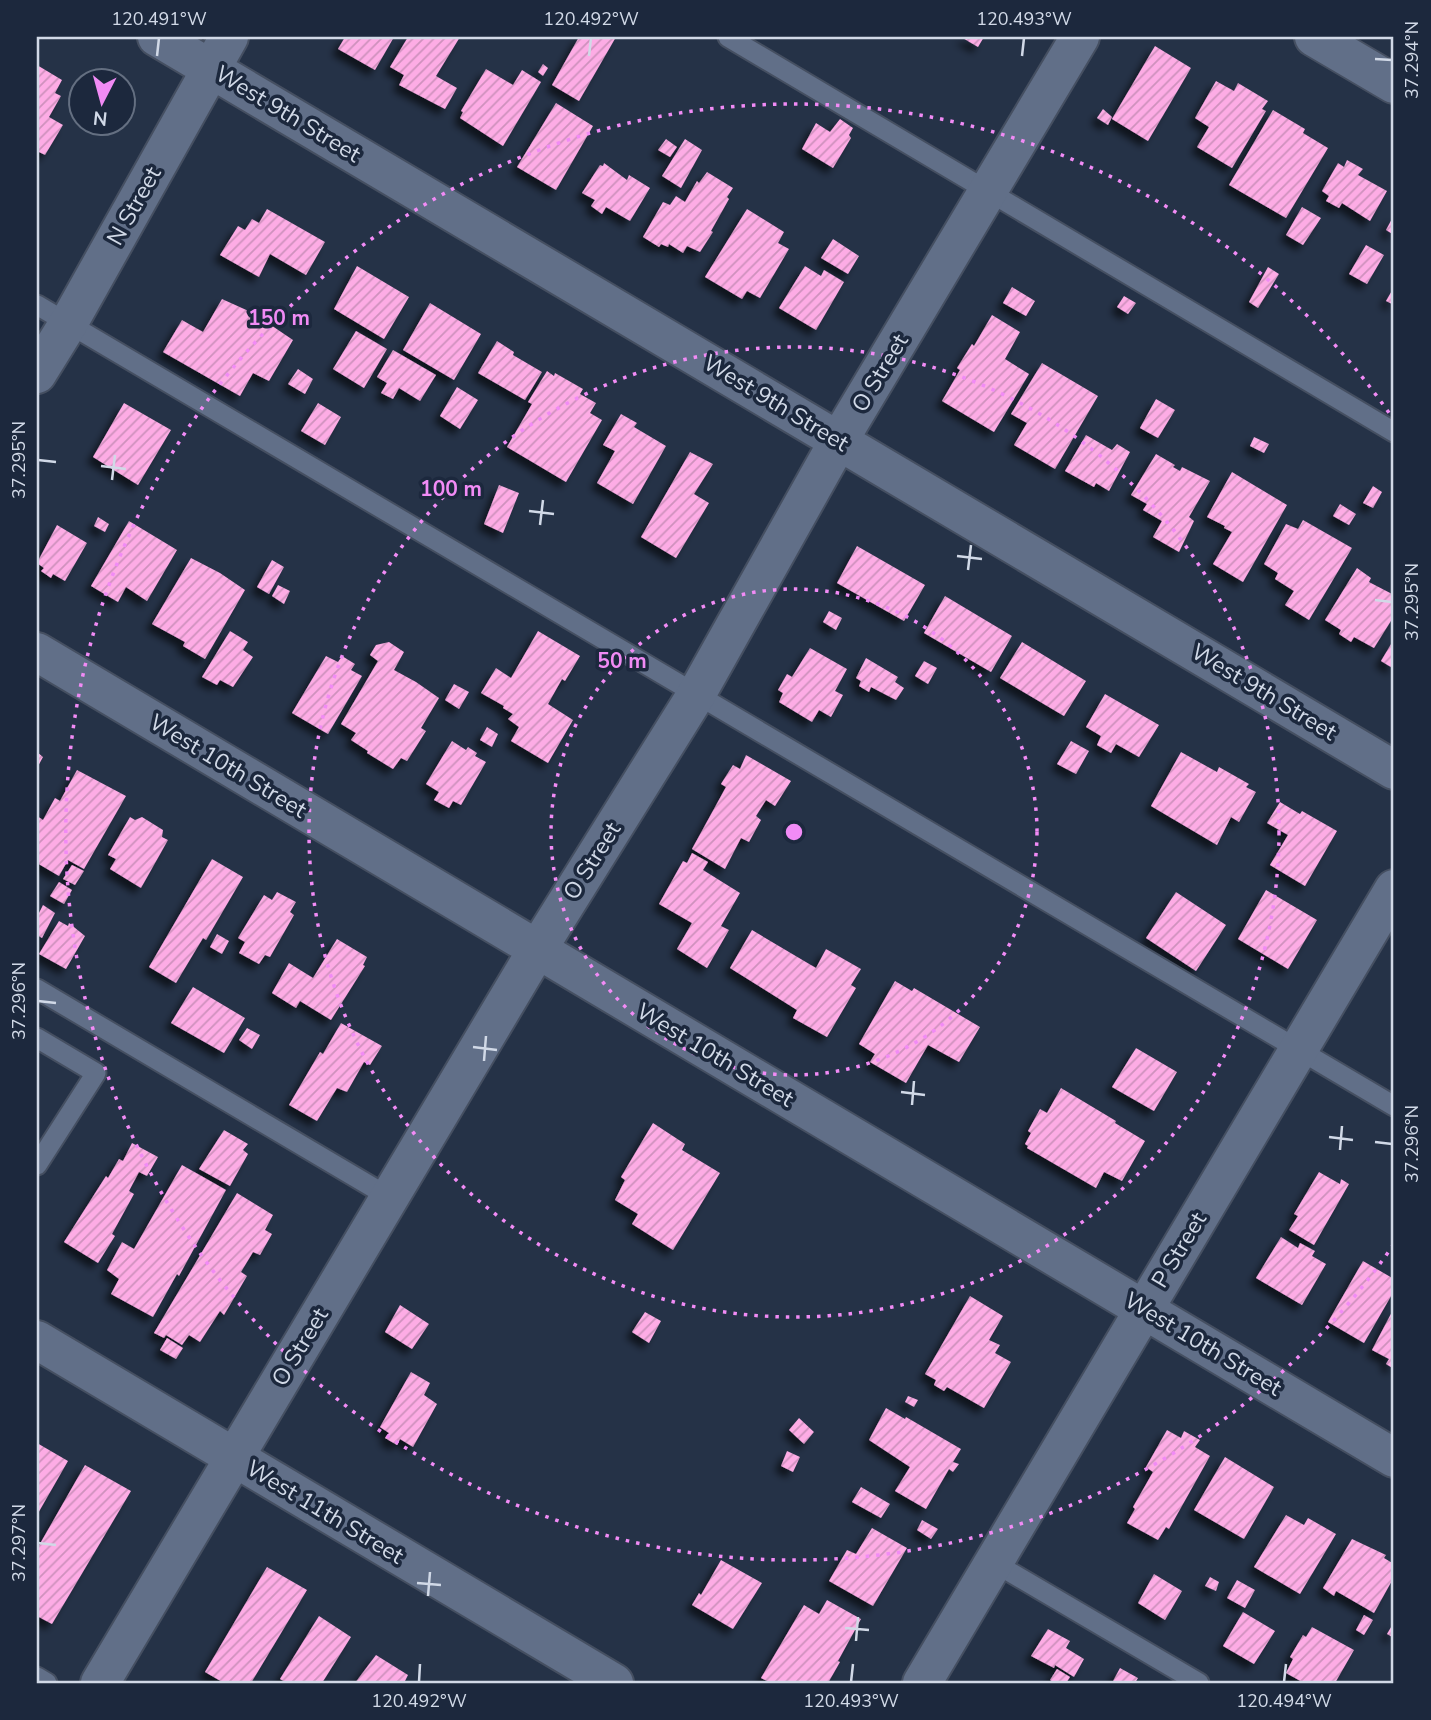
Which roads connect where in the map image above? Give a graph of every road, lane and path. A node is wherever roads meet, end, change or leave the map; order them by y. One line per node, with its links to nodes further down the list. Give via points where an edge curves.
1 (157, 37): 5 (street, West 9th Street)
2 (728, 37): 7 (lane)
3 (1080, 37): 7 (street, O Street)
4 (1314, 37): 6 (street)
5 (220, 52): 8 (street, N Street); 11 (street, West 9th Street)
6 (1394, 84)
7 (990, 192): 10 (lane); 11 (street, O Street)
8 (52, 314): 9 (street, N Street); 13 (lane)
9 (37, 374)
10 (1394, 432)
11 (839, 440): 13 (street, O Street); 14 (street, West 9th Street)
12 (37, 652): 16 (street, West 10th Street)
13 (696, 695): 16 (street, O Street); 19 (lane)
14 (1394, 770)
15 (1394, 889): 19 (street, P Street)
16 (537, 950): 22 (street, O Street); 23 (street, West 10th Street)
17 (37, 989): 22 (lane)
18 (37, 1038): 21 (lane, via 96,1073)
19 (1298, 1049): 20 (lane); 23 (street, P Street)
20 (1394, 1106)
21 (37, 1165)
22 (389, 1198): 25 (street, O Street)
23 (1144, 1309): 26 (street, West 10th Street); 27 (street, P Street)
24 (37, 1340): 25 (street, West 11th Street)
25 (234, 1458): 30 (street, O Street); 31 (street, West 11th Street)
26 (1394, 1458)
27 (993, 1562): 32 (street, P Street); 33 (lane)
28 (37, 1677): 29 (lane)
29 (47, 1683)
30 (100, 1683)
31 (614, 1683)
32 (922, 1683)
33 (1199, 1683)

